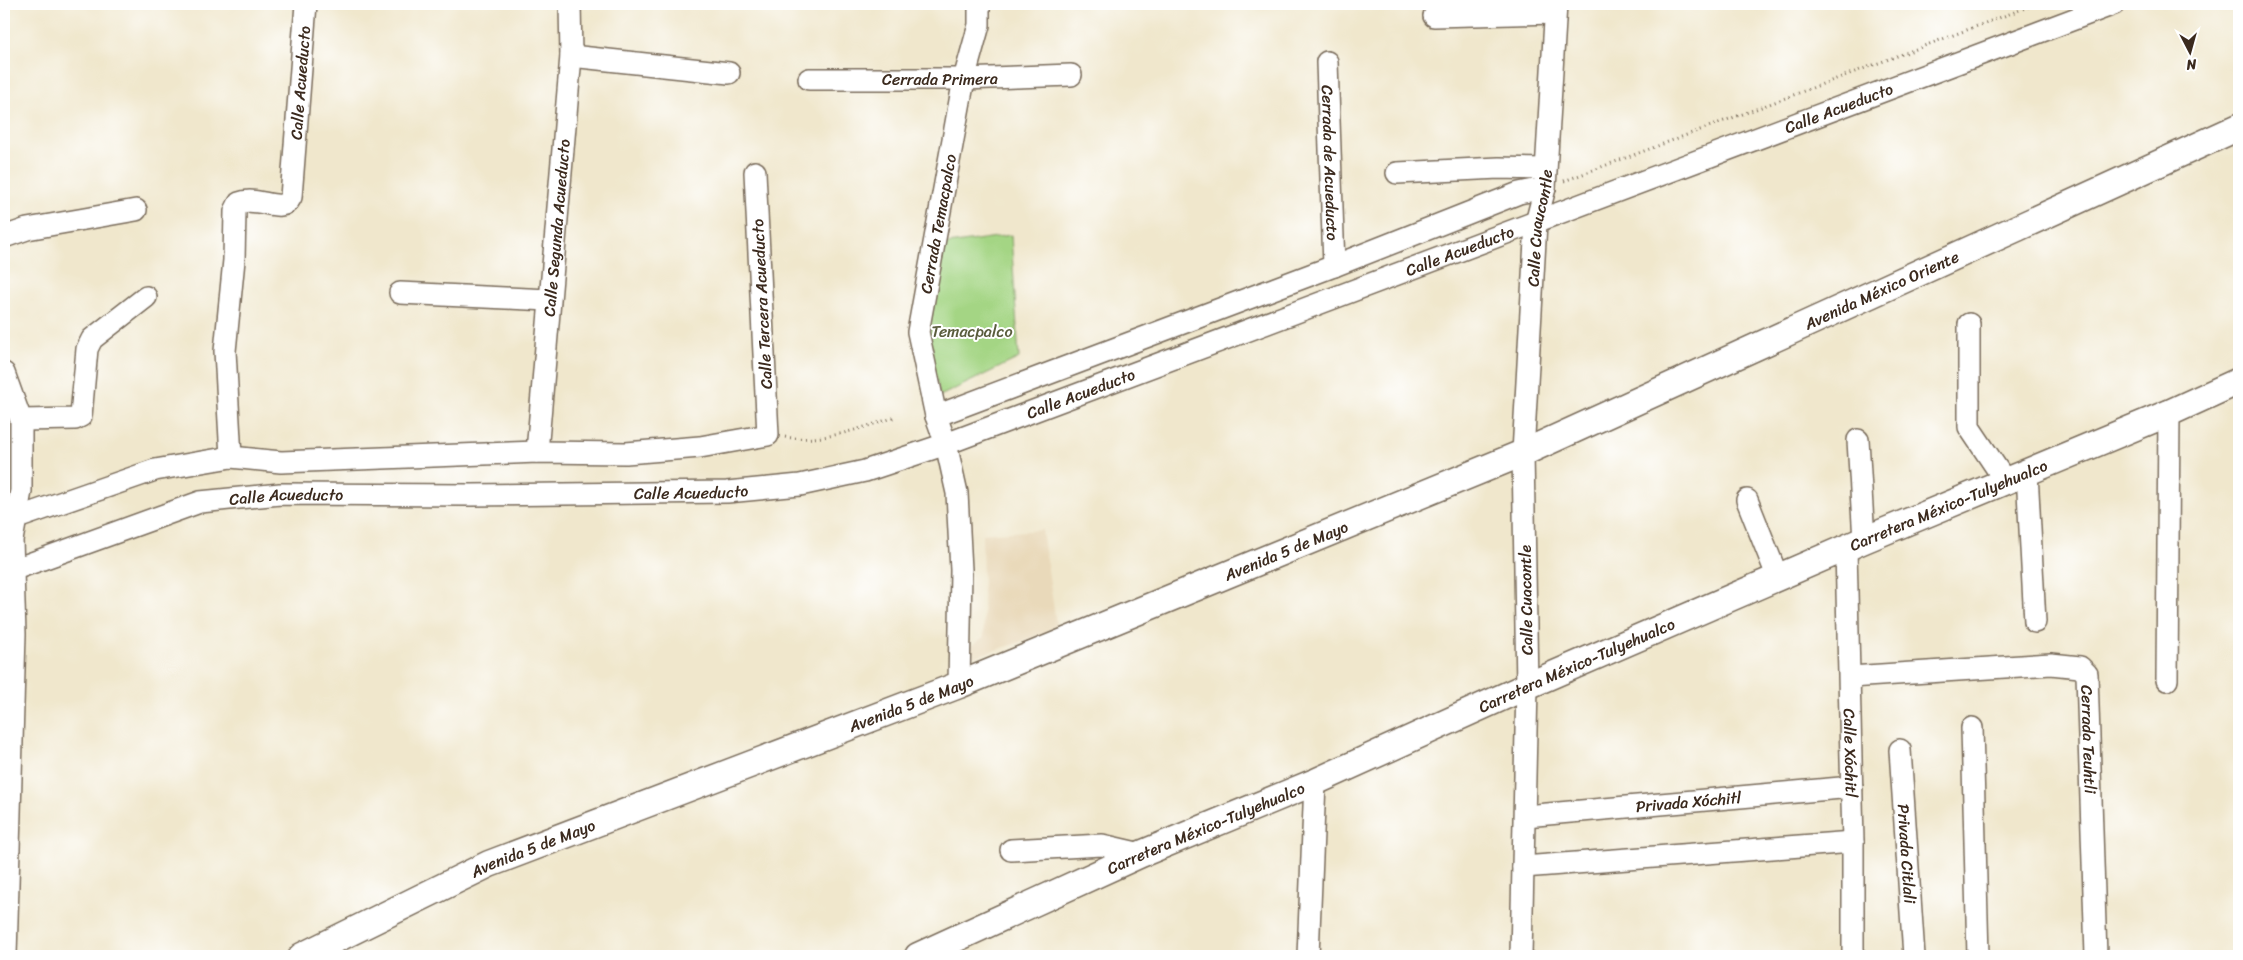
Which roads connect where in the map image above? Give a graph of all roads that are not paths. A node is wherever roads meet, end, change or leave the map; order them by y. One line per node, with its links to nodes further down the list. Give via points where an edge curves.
1 (306, 4): 34 (street, Calle Acueducto, via 291,197 288,204 282,206 248,199 238,203 235,211 225,351)
2 (570, 4): 7 (street, Calle Segunda Acueducto)
3 (979, 4): 12 (street, Cerrada Temacpalco, via 979,25)
4 (2114, 4): 18 (street, Calle Acueducto)
5 (1555, 9): 6 (street); 16 (street, Calle Cuaucontle)
6 (1434, 16)
7 (571, 56): 9 (street); 23 (street, Calle Segunda Acueducto)
8 (1327, 62): 20 (street, Cerrada de Acueducto)
9 (728, 73)
10 (1071, 75): 12 (street, Cerrada Primera)
11 (809, 79): 12 (street, Cerrada Primera)
12 (964, 79): 28 (street, Cerrada Temacpalco, via 918,332)
13 (2239, 127): 33 (main road, Avenida México Oriente)
14 (755, 172): 32 (street, Calle Tercera Acueducto, via 768,435 700,447 626,453)
15 (1397, 174): 16 (street, via 1499,168)
16 (1544, 178): 18 (street, Calle Cuaucontle); 20 (street, Calle Acueducto, via 1519,193)
17 (136, 210): 19 (street, via 27,229)
18 (1536, 223): 31 (street, Calle Acueducto); 33 (street, Calle Cuaucontle)
19 (4, 237)
20 (1334, 266): 28 (street, Calle Acueducto)
21 (400, 294): 23 (street)
22 (146, 297): 29 (street, via 92,339 87,348 82,416 75,419)
23 (550, 300): 32 (street, Calle Segunda Acueducto)
24 (1969, 324): 35 (street, via 1970,427)
25 (4, 373): 29 (street)
26 (2239, 381): 27 (main road, Carretera México-Tulyehualco)
27 (2169, 413): 35 (main road, Carretera México-Tulyehualco); 44 (street)
28 (936, 416): 31 (street, Cerrada Temacpalco)
29 (21, 420): 37 (street, via 21,491)
30 (1858, 440): 39 (street, Calle Xóchitl)
31 (946, 444): 40 (street, Calle Acueducto, via 865,471 800,485 727,492 280,494 200,502); 45 (street, Cerrada Temacpalco, via 957,493 961,560)
32 (537, 452): 34 (street, via 310,462)
33 (1523, 453): 45 (main road, Avenida 5 de Mayo); 46 (street, Calle Cuacontle)
34 (231, 457): 37 (street, via 155,470)
35 (2017, 477): 39 (main road, Carretera México-Tulyehualco); 42 (street)
36 (1747, 500): 41 (street)
37 (17, 518): 38 (street)
38 (8, 541): 40 (street)
39 (1855, 544): 41 (main road, Carretera México-Tulyehualco); 43 (street, Calle Xóchitl)
40 (8, 571): 52 (street, via 15,654)
41 (1778, 578): 46 (main road, Carretera México-Tulyehualco)
42 (2035, 622)
43 (1850, 677): 50 (street, Calle Xóchitl); 66 (street, Cerrada Teuhtli, via 2051,664 2080,667 2087,674)
44 (2167, 680)
45 (959, 685): 59 (main road, Avenida 5 de Mayo, via 489,864)
46 (1527, 686): 49 (main road, Carretera México-Tulyehualco); 51 (street, Calle Cuacontle)
47 (1972, 728): 65 (street)
48 (1900, 750): 64 (street, Privada Citlali)
49 (1315, 782): 55 (main road, Carretera México-Tulyehualco); 61 (street)
50 (1852, 787): 51 (street, Privada Xóchitl); 53 (street, Calle Xóchitl)
51 (1525, 816): 56 (street, Calle Cuacontle)
52 (6, 825): 58 (street)
53 (1853, 842): 56 (street); 63 (street, Calle Xóchitl)
54 (1011, 850): 55 (street, via 1102,845)
55 (1141, 854): 57 (main road, Carretera México-Tulyehualco)
56 (1523, 867): 62 (street, Calle Cuacontle)
57 (958, 947): 60 (main road, Carretera México-Tulyehualco)
58 (6, 956)
59 (302, 956)
60 (918, 956)
61 (1308, 956)
62 (1521, 956)
63 (1853, 956)
64 (1914, 956)
65 (1978, 956)
66 (2096, 956)

